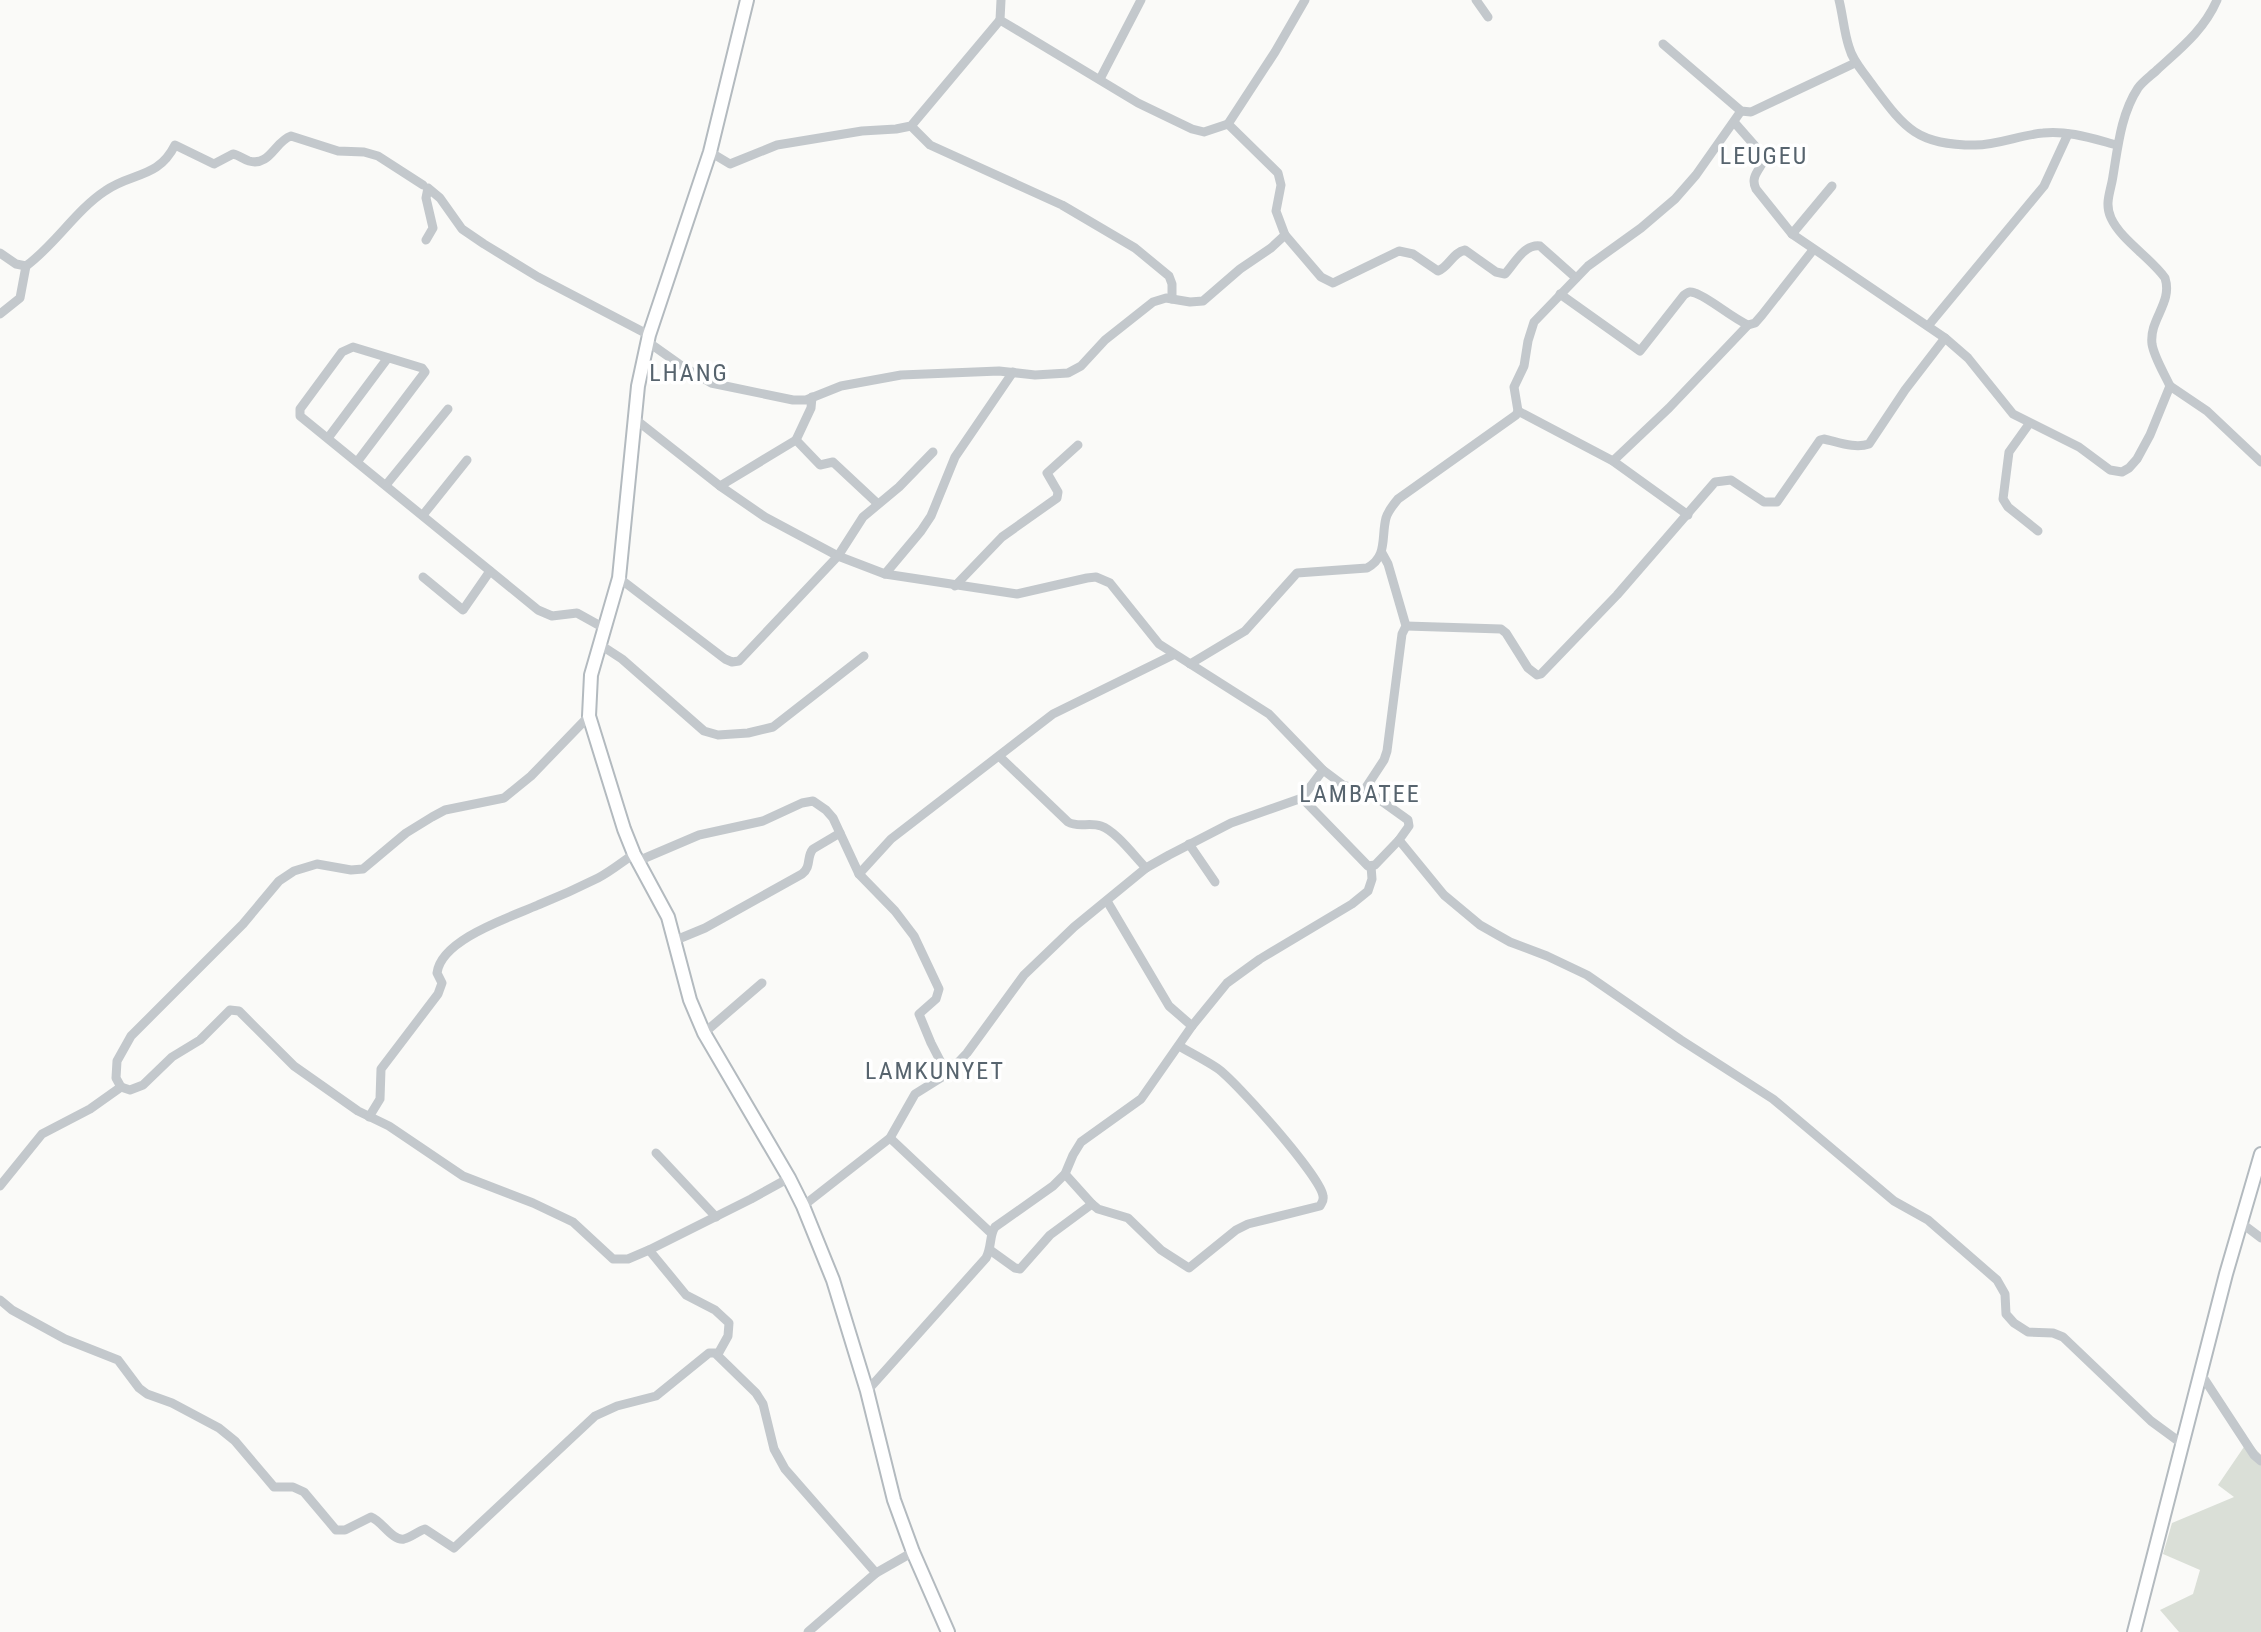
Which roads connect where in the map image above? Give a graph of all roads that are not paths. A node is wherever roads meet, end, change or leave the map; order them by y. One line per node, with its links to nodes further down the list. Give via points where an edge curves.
1 (747, 0): 19 (street)
2 (1001, 0): 9 (street)
3 (1142, 0): 12 (street)
4 (1305, 0): 15 (street)
5 (1476, 0): 8 (street)
6 (1839, 0): 11 (street)
7 (2217, 0): 18 (street, via 2190,40 2139,87)
8 (1488, 17)
9 (1000, 20): 12 (street); 16 (street)
10 (1663, 44): 13 (street)
11 (1855, 63): 13 (street, via 1757,110); 17 (street, via 1901,122 1925,139 1973,145 2041,133)
12 (1100, 79): 15 (street, via 1198,131)
13 (1741, 111): 14 (street)
14 (1734, 122): 22 (street, via 1763,155 1754,176 1756,190); 28 (street, via 1675,199)
15 (1228, 124): 23 (street, via 1278,173 1281,185 1276,211)
16 (911, 126): 19 (street, via 777,145 730,164); 30 (street, via 930,145 1062,205 1135,248 1169,276)
17 (2068, 134): 18 (street); 33 (street, via 2044,186)
18 (2117, 145): 38 (street, via 2108,209 2114,225 2165,278 2167,298 2152,344)
19 (710, 152): 34 (street)
20 (423, 185): 27 (street, via 379,156 338,151 291,136 260,160 233,154 214,164 175,145 148,174 105,190)
21 (1832, 186): 22 (street)
22 (1792, 234): 25 (street)
23 (1285, 235): 28 (street, via 1321,278 1333,283 1399,251 1413,254 1438,271 1465,250 1506,274 1534,245); 30 (street, via 1203,301)
24 (426, 240): 34 (street, via 433,228 428,188 462,229 484,244)
25 (1813, 250): 32 (street, via 1762,315); 33 (street)
26 (0, 253): 27 (street)
27 (26, 266): 31 (street, via 20,298)
28 (1576, 278): 29 (street)
29 (1560, 294): 32 (street, via 1640,352 1689,292); 41 (street, via 1530,331 1514,392)
30 (1172, 299): 37 (street, via 1159,299 1136,314 1068,373)
31 (0, 314)
32 (1748, 325): 49 (street)
33 (1928, 326): 35 (street)
34 (648, 338): 39 (street, via 712,383 793,400); 42 (street)
35 (1945, 338): 43 (street, via 1968,358 2013,414); 56 (street, via 1869,444 1820,440 1777,502 1764,502 1731,480 1723,480 1715,482)
36 (387, 359): 44 (street); 44 (street, via 352,348 342,352 299,413); 50 (street, via 425,372)
37 (1013, 372): 39 (street, via 901,375 845,385); 61 (street, via 955,457 931,516)
38 (2170, 386): 43 (street, via 2137,459 2122,472 2110,470 2079,447); 51 (street, via 2207,411)
39 (812, 397): 45 (street)
40 (448, 409): 52 (street)
41 (1518, 411): 49 (street); 58 (street, via 1398,499 1386,520)
42 (635, 419): 53 (street); 63 (street)
43 (2029, 424): 57 (street, via 2009,452 2003,499)
44 (328, 438): 50 (street)
45 (796, 440): 53 (street); 54 (street, via 820,465 833,462)
46 (1078, 444): 64 (street, via 1047,473 1057,498 1002,537)
47 (933, 452): 54 (street)
48 (467, 460): 55 (street)
49 (1614, 461): 56 (street)
50 (358, 462): 52 (street)
51 (2261, 462)
52 (386, 485): 55 (street)
53 (720, 486): 59 (street)
54 (877, 504): 59 (street)
55 (424, 515): 60 (street)
56 (1688, 515): 65 (street, via 1541,674 1528,668 1501,629)
57 (2038, 531)
58 (1382, 553): 65 (street); 70 (street, via 1367,568 1297,573 1245,631)
59 (838, 556): 61 (street); 63 (street, via 736,662)
60 (490, 571): 62 (street, via 463,610); 66 (street, via 538,610 552,616 577,613)
61 (885, 574): 64 (street)
62 (423, 577)
63 (619, 578): 66 (street)
64 (955, 586): 68 (street, via 1017,594 1097,577 1110,583)
65 (1405, 626): 74 (street, via 1387,751)
66 (604, 628): 67 (street)
67 (599, 644): 69 (street, via 704,731 718,735 773,727); 71 (street, via 589,687)
68 (1173, 655): 70 (street); 72 (street, via 1046,719)
69 (864, 656)
70 (1190, 664): 73 (street, via 1269,714)
71 (589, 716): 79 (street); 91 (street, via 504,798 445,810 407,833 363,869 317,864 294,870 279,881 243,924 131,1036 117,1061 116,1078)
72 (1000, 757): 81 (street, via 1068,822 1109,830); 82 (street, via 891,839)
73 (1323, 770): 74 (street, via 1347,788); 75 (street)
74 (1364, 789): 77 (street, via 1408,820)
75 (1302, 798): 78 (street, via 1231,823); 80 (street)
76 (840, 833): 79 (street, via 819,804 802,803 763,821 699,835); 82 (street); 85 (street, via 810,852 809,867 802,874)
77 (1399, 840): 80 (street); 111 (street, via 1444,895 1480,925 1587,975 1773,1099 1997,1280 2005,1294 2006,1314 2014,1323 2028,1332 2063,1337 2151,1421)
78 (1189, 844): 81 (street); 83 (street)
79 (636, 858): 85 (street); 92 (street, via 501,918 442,958 438,994 381,1069 380,1099)
80 (1371, 866): 87 (street, via 1368,891 1227,983)
81 (1146, 868): 84 (street)
82 (859, 874): 90 (street, via 914,936 939,989 936,999 919,1014)
83 (1215, 882)
84 (1107, 901): 87 (street, via 1169,1006); 90 (street, via 1024,975)
85 (676, 940): 88 (street, via 690,1000)
86 (762, 983): 88 (street)
87 (1192, 1026): 89 (street)
88 (704, 1033): 97 (street)
89 (1179, 1046): 96 (street, via 1141,1099 1081,1142); 99 (street, via 1217,1068 1247,1094 1306,1167 1323,1194 1322,1203 1248,1224 1189,1268 1161,1250 1128,1218)
90 (947, 1074): 93 (street, via 915,1094)
91 (121, 1087): 92 (street, via 130,1090 143,1085 233,1009 294,1066); 98 (street, via 42,1134)
92 (369, 1117): 105 (street, via 463,1176 573,1222 614,1259)
93 (890, 1138): 100 (street); 103 (street)
94 (656, 1153): 101 (street)
95 (2261, 1154): 102 (street)
96 (1065, 1174): 99 (street); 103 (street)
97 (789, 1178): 100 (street); 101 (street)
98 (0, 1186)
99 (1092, 1204): 106 (street, via 1049,1235 1020,1269)
100 (803, 1206): 110 (street, via 833,1280)
101 (716, 1217): 105 (street)
102 (2240, 1222): 104 (street); 109 (street)
103 (991, 1233): 106 (street)
104 (2261, 1238)
105 (649, 1250): 108 (street, via 686,1296 715,1310 729,1323)
106 (990, 1251): 110 (street)
107 (0, 1300): 108 (street, via 65,1339 118,1360 147,1394 219,1427 274,1487 304,1492 336,1530 371,1517 396,1538 425,1529 454,1548 595,1416 656,1396 709,1353)
108 (718, 1354): 114 (street, via 763,1404 774,1449 785,1469)
109 (2201, 1374): 111 (street); 112 (street)
110 (867, 1391): 113 (street, via 894,1500)
111 (2181, 1443): 117 (street)
112 (2261, 1461)
113 (913, 1552): 114 (street); 116 (street)
114 (876, 1573): 115 (street)
115 (808, 1632)
116 (948, 1632)
117 (2134, 1632)

